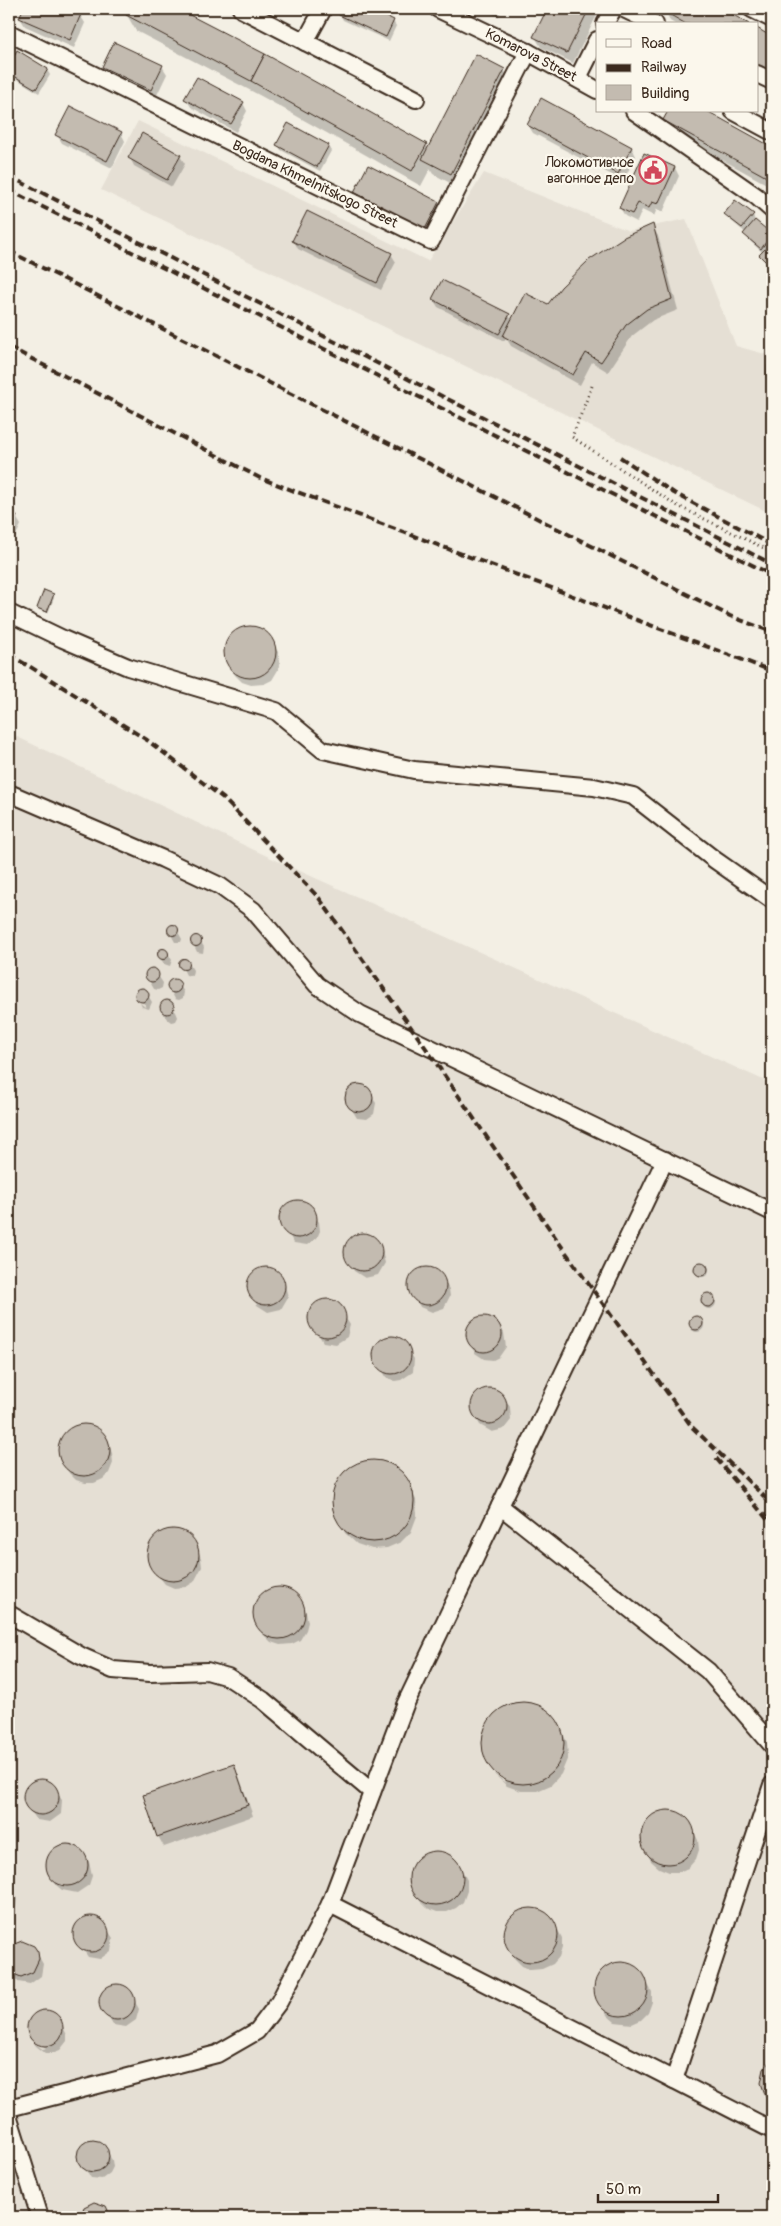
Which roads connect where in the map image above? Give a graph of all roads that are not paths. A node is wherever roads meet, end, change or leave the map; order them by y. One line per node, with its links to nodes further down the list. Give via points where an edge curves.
1 (241, 9): 11 (street)
2 (323, 9): 11 (street)
3 (438, 9): 13 (street, Komarova Street)
4 (613, 9): 8 (street)
5 (624, 9): 9 (street)
6 (752, 9): 7 (street)
7 (772, 19)
8 (606, 22)
9 (651, 22)
10 (9, 33): 13 (street, Bogdana Khmelnitskogo Street, via 431,241)
11 (305, 42): 18 (street)
12 (596, 42): 15 (street)
13 (528, 52): 15 (street, Komarova Street)
14 (758, 74): 16 (street)
15 (578, 78): 17 (street, Komarova Street)
16 (772, 81)
17 (596, 89)
18 (416, 99)
19 (638, 112): 21 (street)
20 (735, 112): 22 (street)
21 (653, 116): 23 (street)
22 (772, 132)
23 (772, 210)
24 (9, 613): 26 (street, via 128,667 276,711 323,750 414,770 594,787 633,796)
25 (9, 793): 27 (street, via 220,886 253,910 317,985 360,1014)
26 (772, 900)
27 (665, 1160): 28 (street); 29 (street)
28 (772, 1212)
29 (500, 1506): 31 (street, via 708,1671); 33 (street, via 405,1705)
30 (9, 1614): 33 (street, via 80,1656 113,1670 150,1673 207,1671 228,1677 264,1700)
31 (772, 1745)
32 (772, 1785): 35 (street)
33 (372, 1792): 34 (street)
34 (330, 1904): 35 (street); 36 (street, via 279,2002 257,2031 218,2054)
35 (674, 2080): 38 (street)
36 (9, 2108)
37 (9, 2118): 39 (street)
38 (772, 2130)
39 (40, 2217)

